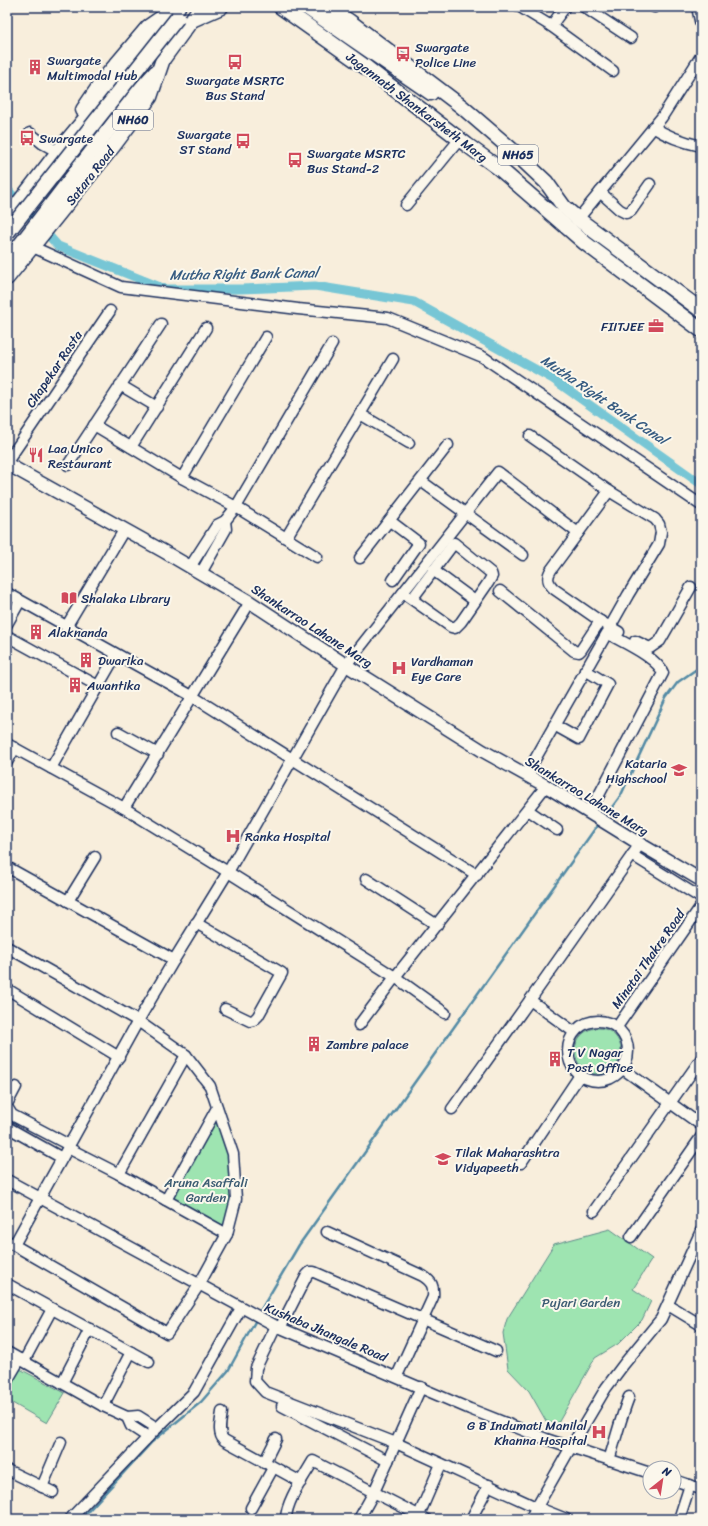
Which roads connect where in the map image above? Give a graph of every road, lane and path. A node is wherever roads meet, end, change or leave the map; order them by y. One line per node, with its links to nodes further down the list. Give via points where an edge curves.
1 (201, 7): 11 (highway, Satara Road / NH60)
2 (221, 7): 11 (highway)
3 (281, 7): 20 (highway, Jagannath Shankarsheth Marg / NH65, via 367,68)
4 (300, 7): 24 (highway, via 448,120)
5 (306, 7): 28 (highway, via 440,100)
6 (328, 7): 28 (highway, Jagannath Shankarsheth Marg / NH65, via 365,32 467,111 546,182)
7 (520, 7): 13 (street)
8 (565, 7): 13 (street)
9 (584, 7): 14 (street)
10 (698, 7): 12 (street)
11 (183, 11): 16 (highway, Satara Road / NH60); 22 (highway, Satara Road / NH60); 31 (highway, bridge)
12 (701, 25)
13 (551, 26): 17 (street)
14 (631, 38)
15 (701, 56): 18 (street)
16 (158, 70): 32 (highway, Satara Road / NH60, via 150,97); 33 (highway, via 136,94)
17 (613, 72)
18 (653, 127): 21 (street, via 676,139); 26 (street)
19 (30, 133): 22 (street, via 42,143)
20 (459, 140): 24 (highway, Jagannath Shankarsheth Marg / NH65); 27 (street)
21 (701, 146)
22 (60, 150): 23 (street); 29 (highway, Satara Road / NH60)
23 (75, 161)
24 (500, 168): 39 (highway, Jagannath Shankarsheth Marg / NH65, via 585,243)
25 (650, 184): 26 (street, via 631,211 626,213)
26 (600, 192): 30 (street)
27 (406, 205)
28 (564, 207): 30 (highway, Jagannath Shankarsheth Marg / NH65)
29 (7, 218)
30 (578, 219): 35 (highway, Jagannath Shankarsheth Marg / NH65)
31 (7, 233)
32 (34, 246): 34 (highway, Satara Road / NH60); 56 (street, via 121,286 388,318 483,357)
33 (7, 262)
34 (7, 278)
35 (701, 310)
36 (110, 311): 51 (street, Chapekar Rasta)
37 (161, 324): 43 (street)
38 (206, 328): 44 (street)
39 (701, 330)
40 (266, 337): 53 (street)
41 (332, 344): 57 (street)
42 (393, 359): 45 (street)
43 (120, 385): 44 (street); 46 (street)
44 (157, 407): 50 (street)
45 (360, 414): 48 (street); 62 (street)
46 (94, 424): 50 (street); 52 (street)
47 (530, 436): 55 (street)
48 (409, 443)
49 (448, 445): 54 (street)
50 (131, 447): 53 (street)
51 (7, 463): 60 (main road, Shankarrao Lahane Marg)
52 (68, 465)
53 (182, 478): 57 (street)
54 (421, 481): 58 (street); 59 (street)
55 (609, 491): 61 (street); 80 (street, via 655,519 659,524 661,539)
56 (701, 505)
57 (236, 507): 62 (street); 66 (street, via 225,521 217,525)
58 (466, 513): 61 (street, via 498,472); 63 (street); 72 (street)
59 (390, 521): 65 (street); 68 (street, via 419,543)
60 (124, 530): 66 (main road, Shankarrao Lahane Marg); 79 (street)
61 (578, 533): 77 (street, via 551,570 548,579 554,589)
62 (286, 538): 64 (street)
63 (523, 555)
64 (317, 557)
65 (360, 558)
66 (195, 570): 76 (main road, Shankarrao Lahane Marg)
67 (433, 570): 73 (street); 75 (street); 75 (street, via 454,543 492,573)
68 (393, 580)
69 (691, 587): 80 (street, via 654,647 645,647)
70 (500, 591): 77 (street, via 574,651 581,650)
71 (7, 593): 74 (street)
72 (403, 593): 73 (street); 83 (street)
73 (412, 600): 75 (street, via 455,628)
74 (20, 601): 78 (street); 79 (street)
75 (475, 601)
76 (250, 602): 83 (main road, Shankarrao Lahane Marg); 86 (street)
77 (600, 621): 80 (street)
78 (7, 624)
79 (66, 627): 82 (street)
80 (610, 627)
81 (7, 636): 85 (street)
82 (116, 654): 85 (street); 86 (street)
83 (346, 665): 91 (street); 94 (main road, Shankarrao Lahane Marg)
84 (585, 670): 87 (street); 87 (street, via 608,684 579,739); 98 (street, via 607,633 647,656 663,673)
85 (98, 686): 93 (street)
86 (192, 696): 90 (street); 91 (street)
87 (554, 725): 94 (street)
88 (118, 732): 90 (street)
89 (11, 746): 92 (street); 93 (street)
90 (158, 754): 96 (street)
91 (292, 759): 104 (street); 105 (street)
92 (7, 762)
93 (51, 768): 96 (street)
94 (526, 775): 95 (main road, Shankarrao Lahane Marg)
95 (546, 786): 97 (street); 98 (main road, Shankarrao Lahane Marg)
96 (124, 808): 104 (street)
97 (528, 810): 99 (street); 105 (street)
98 (588, 812): 100 (main road, Shankarrao Lahane Marg)
99 (557, 830)
100 (640, 844): 101 (street); 107 (main road, Shankarrao Lahane Marg)
101 (632, 855): 108 (street); 117 (street)
102 (95, 857): 109 (street)
103 (7, 867): 109 (street)
104 (228, 872): 111 (street); 115 (street)
105 (477, 875): 112 (street)
106 (366, 880): 112 (street)
107 (701, 880)
108 (701, 898)
109 (68, 901): 114 (street)
110 (701, 906): 122 (street, Minatai Thakre Road)
111 (196, 923): 114 (street); 118 (street, via 282,974 254,1020 250,1021)
112 (437, 925): 115 (street)
113 (7, 947): 120 (street)
114 (174, 960): 120 (street)
115 (395, 977): 119 (street); 121 (street)
116 (7, 989): 125 (street)
117 (530, 1000): 123 (street); 134 (street)
118 (225, 1009)
119 (445, 1012)
120 (138, 1021): 124 (street); 125 (street)
121 (360, 1025)
122 (616, 1027): 123 (street, via 606,1022 594,1021); 127 (street, via 624,1036 628,1047 628,1059)
123 (574, 1032): 128 (street, via 569,1043 568,1055 572,1066)
124 (186, 1055): 133 (street, via 210,1086); 141 (street)
125 (119, 1057): 138 (street)
126 (701, 1059): 130 (street)
127 (622, 1069): 128 (street, via 614,1077 602,1081 590,1080); 130 (street)
128 (580, 1075): 140 (street)
129 (16, 1087): 131 (street)
130 (670, 1103): 135 (street); 145 (street)
131 (7, 1104)
132 (7, 1107): 138 (street, via 12,1115)
133 (217, 1108): 144 (street); 148 (street, via 233,1154 236,1199)
134 (452, 1109)
135 (701, 1125)
136 (7, 1127): 139 (street)
137 (701, 1137): 149 (street)
138 (69, 1146): 139 (street); 141 (street)
139 (62, 1158): 143 (street)
140 (521, 1163)
141 (119, 1174): 144 (street)
142 (7, 1180): 143 (street, Kushaba Jhangale Road)
143 (40, 1197): 150 (street); 151 (street, Kushaba Jhangale Road)
144 (166, 1200): 148 (street)
145 (594, 1211)
146 (701, 1231): 153 (street)
147 (327, 1232): 156 (street, via 431,1282 433,1297)
148 (227, 1234): 151 (street)
149 (630, 1237)
150 (10, 1243): 151 (street, via 167,1333)
151 (199, 1285): 155 (street, Kushaba Jhangale Road)
152 (8, 1287): 154 (street)
153 (668, 1305): 157 (street); 179 (street, via 661,1319 606,1388)
154 (52, 1309): 159 (street); 163 (street)
155 (244, 1310): 158 (street, Kushaba Jhangale Road); 174 (street, via 194,1392)
156 (423, 1319): 158 (street, via 310,1272); 160 (street); 165 (street)
157 (701, 1325)
158 (275, 1326): 165 (street, Kushaba Jhangale Road); 178 (street, via 256,1368 255,1381 265,1392)
159 (90, 1329): 162 (street); 167 (street)
160 (496, 1351)
161 (7, 1352): 163 (street)
162 (131, 1352): 164 (street); 170 (street)
163 (22, 1360): 166 (street); 167 (street)
164 (149, 1362)
165 (397, 1376): 168 (street, Kushaba Jhangale Road)
166 (7, 1381)
167 (62, 1383): 170 (street)
168 (421, 1387): 178 (street); 179 (street, Kushaba Jhangale Road, via 470,1409)
169 (629, 1397): 180 (street)
170 (103, 1406): 173 (street)
171 (282, 1406): 181 (street)
172 (222, 1412): 183 (street, via 221,1437)
173 (127, 1417): 174 (street, via 138,1416); 175 (street, via 131,1426)
174 (156, 1428): 175 (street)
175 (148, 1437): 197 (street)
176 (276, 1439): 183 (street)
177 (62, 1442): 190 (street)
178 (396, 1443): 181 (street); 182 (street)
179 (571, 1447): 180 (street, Kushaba Jhangale Road); 194 (street)
180 (609, 1460): 185 (street, Kushaba Jhangale Road)
181 (388, 1461): 193 (street)
182 (442, 1464): 188 (street); 196 (street)
183 (269, 1465): 186 (street); 195 (street)
184 (7, 1470): 190 (street)
185 (642, 1470)
186 (301, 1482): 193 (street, via 313,1461); 198 (street, via 291,1500)
187 (682, 1482): 189 (street)
188 (489, 1485): 194 (street); 200 (street)
189 (690, 1485): 191 (street); 203 (street)
190 (42, 1487): 192 (street)
191 (701, 1489)
192 (53, 1492)
193 (374, 1492): 196 (street); 199 (street)
194 (536, 1507): 201 (street); 202 (street)
195 (251, 1508)
196 (422, 1517)
197 (70, 1519)
198 (286, 1519)
199 (359, 1519)
200 (471, 1519)
201 (530, 1519)
202 (566, 1519)
203 (679, 1519)

